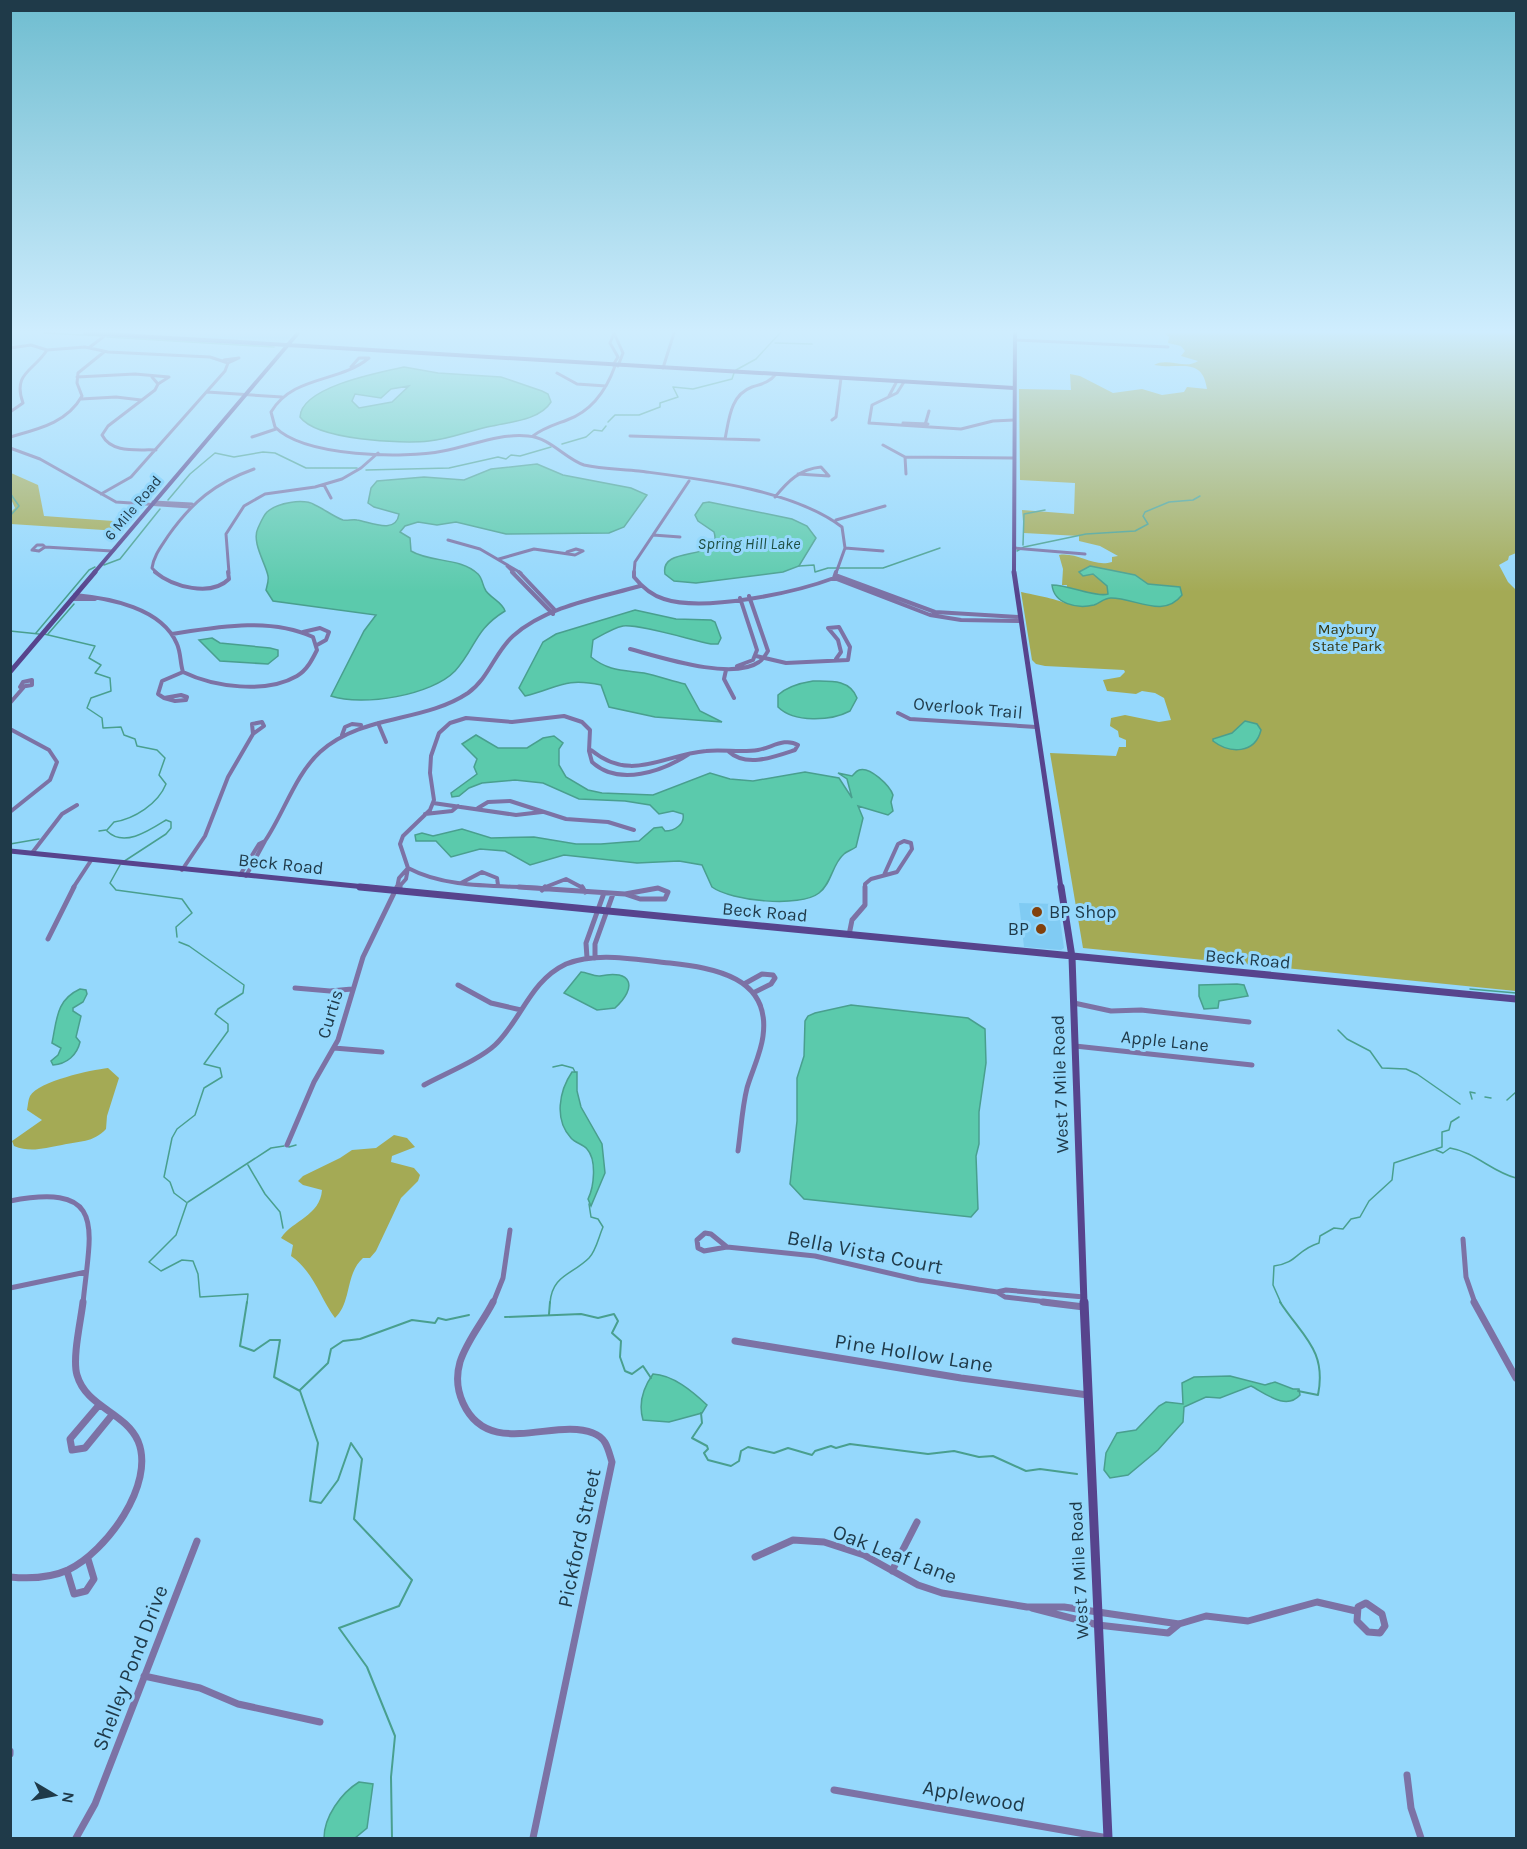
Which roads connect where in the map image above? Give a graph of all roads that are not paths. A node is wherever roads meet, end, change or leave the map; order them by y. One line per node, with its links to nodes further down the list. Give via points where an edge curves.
1 (59, 419): 15 (street)
2 (116, 419): 21 (street, via 106,427 102,438 108,444)
3 (183, 419): 21 (street)
4 (223, 419): 33 (street, 6 Mile Road)
5 (273, 419): 12 (street)
6 (564, 419): 13 (street)
7 (730, 419): 17 (street)
8 (869, 419): 11 (street, via 865,425)
9 (927, 419): 11 (street)
10 (1014, 422): 11 (street, via 987,423 968,429); 24 (street, West 7 Mile Road)
11 (925, 425)
12 (276, 429): 16 (street); 22 (street, via 305,444)
13 (533, 436): 22 (street, via 507,436 429,454); 28 (street, via 551,442 583,465)
14 (630, 436): 17 (street)
15 (10, 437)
16 (252, 437)
17 (725, 438): 18 (street)
18 (759, 440)
19 (884, 445): 23 (street)
20 (10, 448): 30 (street, via 40,459)
21 (156, 450): 30 (street, via 126,482)
22 (378, 453): 29 (street, via 356,472)
23 (905, 457): 24 (street); 27 (street)
24 (1014, 460): 42 (street, West 7 Mile Road)
25 (254, 469): 34 (street, via 213,484)
26 (798, 474): 26 (street, via 818,466 828,476); 31 (street)
27 (906, 474)
28 (689, 481): 31 (street); 37 (street)
29 (324, 484): 32 (street); 34 (street, via 271,492 242,507 226,532 230,579 220,586 193,587 170,582 152,568 154,556)
30 (101, 494): 33 (street, via 123,504)
31 (775, 497): 36 (street)
32 (331, 498)
33 (152, 504): 34 (street); 44 (street, 6 Mile Road)
34 (191, 506)
35 (885, 506): 36 (street)
36 (836, 520): 41 (street, via 845,533)
37 (653, 535): 38 (street); 49 (street, via 633,569)
38 (680, 537)
39 (448, 540): 47 (street)
40 (45, 547): 44 (street)
41 (845, 548): 43 (street); 48 (street)
42 (1014, 548): 46 (street); 54 (street, West 7 Mile Road)
43 (883, 550)
44 (112, 551): 51 (street, 6 Mile Road)
45 (567, 552): 47 (street, via 534,549)
46 (1085, 554)
47 (500, 559): 53 (street)
48 (835, 577): 50 (street, via 804,590); 54 (street, via 924,611 969,618)
49 (640, 586): 52 (street, via 672,601); 53 (street)
50 (749, 596): 52 (street); 55 (street)
51 (73, 597): 58 (street, via 113,600 153,618); 67 (street, 6 Mile Road)
52 (740, 598): 56 (street)
53 (553, 614): 74 (street, via 512,637 488,674 468,692 441,705)
54 (1020, 619): 75 (street, West 7 Mile Road)
55 (758, 620): 56 (street); 59 (street)
56 (748, 621): 60 (street)
57 (303, 632): 58 (street, via 239,627); 61 (street, via 313,637); 61 (street, via 320,628 329,632)
58 (172, 634): 68 (street)
59 (763, 634): 60 (street); 64 (street, via 768,651)
60 (754, 635): 63 (street)
61 (317, 645): 68 (street, via 303,672 273,685 207,681)
62 (630, 649): 66 (street)
63 (756, 656): 64 (street); 66 (street)
64 (764, 659): 65 (street, via 786,663); 66 (street, via 752,666)
65 (836, 659): 65 (street, via 848,660 851,652 846,636 834,626 828,631 840,644 841,652)
66 (726, 670): 71 (street, via 724,679)
67 (10, 672)
68 (183, 672): 70 (street, via 160,684 158,694)
69 (23, 688): 72 (street)
70 (165, 698): 70 (street, via 182,702 187,697 181,695)
71 (734, 698)
72 (10, 703)
73 (898, 713): 75 (street, Overlook Trail, via 910,719)
74 (378, 723): 78 (street); 98 (street, via 345,727 342,735 318,754 280,822 259,844)
75 (1036, 727): 111 (street, West 7 Mile Road)
76 (10, 729): 88 (street, via 50,751 57,762 50,780)
77 (253, 734): 96 (street, via 228,777 206,833)
78 (386, 742)
79 (591, 750): 82 (street, via 600,759); 83 (street, via 589,755 595,765); 84 (street, via 589,727 570,718 456,721 437,737 430,770)
80 (728, 751): 80 (street, via 743,760 773,757 795,750 798,745 788,742 761,750); 81 (street)
81 (689, 754): 82 (street, via 640,767); 83 (street, via 678,762 640,774)
82 (624, 767): 83 (street)
83 (622, 774)
84 (433, 803): 86 (street); 90 (street)
85 (77, 805): 93 (street, via 62,814)
86 (458, 806): 87 (street); 90 (street, via 452,811)
87 (478, 808): 89 (street, via 519,816); 89 (street, via 490,802 514,802)
88 (10, 812)
89 (542, 812): 91 (street, via 570,819 613,821)
90 (425, 814): 95 (street, via 408,829 400,843 400,854)
91 (634, 830)
92 (10, 851): 93 (street, Beck Road)
93 (32, 853): 94 (street, Beck Road)
94 (92, 859): 96 (street, Beck Road); 110 (street, via 72,889)
95 (408, 868): 99 (street, via 431,878); 102 (street, Curtis, via 406,879)
96 (182, 870): 98 (street, Beck Road)
97 (884, 875): 97 (street, via 897,872 912,849 911,843 898,844); 109 (street, via 865,884 866,905 852,920)
98 (243, 876): 102 (street, Beck Road)
99 (461, 883): 100 (street); 100 (street, via 482,872 497,878)
100 (498, 885): 101 (street)
101 (542, 890): 103 (street); 103 (street, via 566,879 583,886)
102 (396, 891): 107 (street, Beck Road); 117 (street, Curtis, via 363,957)
103 (585, 892): 104 (street)
104 (604, 893): 105 (street); 107 (street)
105 (613, 894): 106 (street); 108 (street)
106 (625, 894): 106 (street, via 660,900 668,897 668,892 658,888)
107 (598, 911): 108 (street, Beck Road); 112 (street, via 586,943)
108 (606, 912): 109 (street, Beck Road); 113 (street, via 595,944)
109 (849, 935): 111 (street, Beck Road)
110 (48, 939)
111 (1072, 957): 119 (street, Beck Road); 120 (street, West 7 Mile Road)
112 (587, 958): 113 (street); 121 (street, via 547,976 531,991)
113 (595, 958): 114 (street, via 708,967)
114 (744, 984): 118 (street); 118 (street, via 762,974 773,975 771,984)
115 (458, 985): 121 (street, via 491,1003)
116 (295, 988): 117 (street)
117 (352, 989): 124 (street, Curtis)
118 (753, 993): 129 (street, via 762,1009 764,1026 747,1089)
119 (1516, 999)
120 (1074, 1003): 122 (street, via 1102,1010 1141,1010); 123 (street, West 7 Mile Road)
121 (521, 1010): 127 (street, via 494,1047)
122 (1250, 1022)
123 (1075, 1046): 126 (street, Apple Lane); 139 (street, West 7 Mile Road)
124 (334, 1048): 125 (street); 128 (street, Curtis, via 314,1082)
125 (382, 1052)
126 (1252, 1065)
127 (424, 1084)
128 (287, 1145)
129 (738, 1151)
130 (10, 1201): 134 (street, via 58,1195 83,1208 90,1230)
131 (510, 1230): 163 (street, Pickford Street, via 498,1292 462,1357 458,1380 462,1400 478,1423 497,1433 519,1436 570,1428 590,1432 607,1444 612,1462)
132 (1462, 1239): 141 (street, via 1464,1275 1471,1300)
133 (727, 1247): 133 (street, Bella Vista Court, via 711,1234 705,1233 698,1240 698,1248 704,1251); 136 (street, Bella Vista Court, via 814,1256 919,1280)
134 (86, 1272): 135 (street); 143 (street, via 76,1372 82,1391)
135 (10, 1288)
136 (997, 1292): 137 (street, Bella Vista Court); 138 (street, Bella Vista Court, via 1005,1297)
137 (1039, 1293): 138 (street); 139 (street, Bella Vista Court)
138 (1040, 1301): 139 (street, Bella Vista Court)
139 (1084, 1302): 142 (street, West 7 Mile Road)
140 (735, 1341): 142 (street, Pine Hollow Lane)
141 (1516, 1378)
142 (1088, 1395): 154 (street, West 7 Mile Road)
143 (99, 1405): 144 (street); 144 (street, via 70,1438 72,1450 85,1448)
144 (112, 1415): 148 (street, via 135,1437 141,1470 119,1524)
145 (917, 1522): 150 (street)
146 (197, 1541): 157 (street, Shelley Pond Drive)
147 (754, 1557): 150 (street, Oak Leaf Lane, via 793,1540 808,1540 852,1550)
148 (88, 1559): 149 (street); 149 (street, via 94,1579 86,1591 74,1594)
149 (67, 1571): 151 (street, via 32,1580)
150 (892, 1571): 152 (street, Oak Leaf Lane, via 942,1593)
151 (10, 1577)
152 (1027, 1607): 154 (street, Oak Leaf Lane); 156 (street, Oak Leaf Lane)
153 (1356, 1611): 153 (street, via 1360,1625 1368,1632 1377,1634 1383,1630 1383,1615 1375,1607 1361,1605); 155 (street, Oak Leaf Lane, via 1317,1602 1248,1621 1206,1616)
154 (1098, 1612): 155 (street, Oak Leaf Lane); 156 (street, West 7 Mile Road)
155 (1179, 1624): 156 (street, Oak Leaf Lane, via 1168,1633)
156 (1098, 1625): 161 (street, West 7 Mile Road)
157 (144, 1676): 158 (street, via 200,1688 238,1704); 162 (street, Shelley Pond Drive, via 94,1804)
158 (320, 1722)
159 (1407, 1775): 164 (street)
160 (834, 1790): 161 (street, Applewood)
161 (1108, 1838)
162 (76, 1839)
163 (533, 1839)
164 (1421, 1839)

